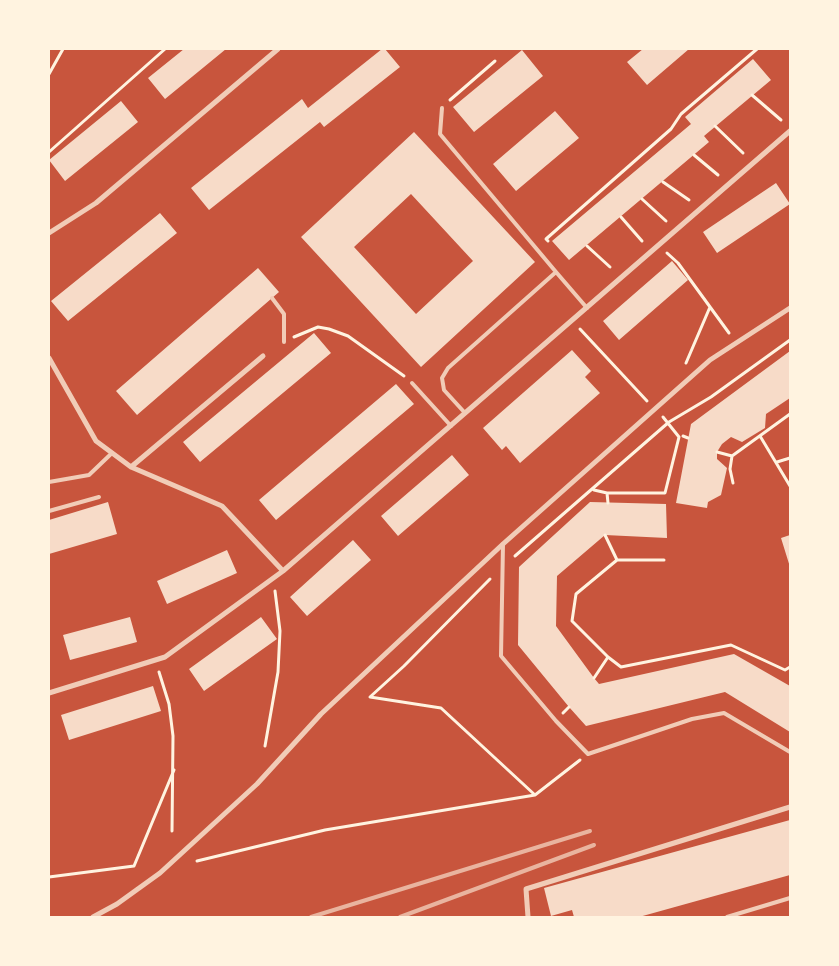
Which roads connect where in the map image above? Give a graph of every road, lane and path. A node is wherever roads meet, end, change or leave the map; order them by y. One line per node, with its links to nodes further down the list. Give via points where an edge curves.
1 (62, 49): 6 (path)
2 (165, 49): 12 (path)
3 (278, 49): 21 (street, via 96,203)
4 (757, 49): 23 (path, via 681,114 671,129 546,239)
5 (495, 61): 8 (path)
6 (49, 74)
7 (752, 95): 9 (path)
8 (442, 108): 27 (lane, via 440,134)
9 (781, 120)
10 (715, 126): 13 (path)
11 (790, 131): 30 (street)
12 (49, 152)
13 (743, 153)
14 (694, 155): 15 (path)
15 (718, 175)
16 (663, 182): 18 (path)
17 (642, 199): 20 (path)
18 (689, 200)
19 (621, 217): 22 (path)
20 (666, 221)
21 (49, 233)
22 (642, 240)
23 (551, 246)
24 (587, 246): 26 (path)
25 (665, 250): 29 (path)
26 (610, 267)
27 (556, 272): 30 (lane); 41 (lane, via 448,368 442,378 444,390)
28 (272, 298): 35 (lane, via 284,314)
29 (710, 306): 33 (path); 38 (path)
30 (587, 308): 41 (street)
31 (790, 308): 40 (street, via 710,360)
32 (578, 326): 40 (path)
33 (731, 335)
34 (790, 340): 43 (path, via 711,397)
35 (284, 342): 39 (path, via 318,327 329,329 348,336)
36 (262, 356): 53 (street)
37 (49, 358): 49 (street, via 96,441)
38 (684, 367)
39 (412, 383): 44 (lane)
40 (657, 411): 43 (path); 63 (street)
41 (465, 413): 44 (street)
42 (790, 414): 46 (path)
43 (669, 422): 57 (path); 58 (path, via 679,437 665,493)
44 (451, 426): 67 (street)
45 (683, 436): 47 (path)
46 (760, 436): 50 (path); 52 (path)
47 (688, 438)
48 (717, 452): 50 (path)
49 (112, 453): 53 (street); 54 (lane, via 89,475)
50 (732, 456): 55 (path, via 730,469)
51 (790, 458): 52 (path)
52 (777, 462): 56 (path)
53 (131, 467): 67 (street, via 222,506)
54 (49, 482)
55 (734, 483)
56 (790, 486)
57 (594, 490): 58 (path); 66 (path)
58 (607, 493): 60 (path)
59 (99, 496): 61 (lane)
60 (608, 502)
61 (49, 511)
62 (605, 535): 64 (path)
63 (504, 544): 66 (lane); 84 (street, via 321,714 257,784 160,873)
64 (617, 560): 65 (path); 69 (path, via 576,594 572,621)
65 (664, 560)
66 (503, 566): 76 (lane, via 501,656); 78 (path, via 370,698 441,708)
67 (283, 572): 73 (street, via 165,657)
68 (275, 588): 74 (path, via 280,631 278,672)
69 (608, 657): 70 (path, via 621,667 731,645 785,670); 72 (path)
70 (790, 667)
71 (159, 672): 77 (path, via 174,736)
72 (594, 678)
73 (49, 693)
74 (265, 746)
75 (790, 752): 76 (lane, via 724,713 692,719)
76 (588, 754): 78 (path)
77 (174, 770): 80 (path); 82 (path, via 134,866)
78 (535, 795): 81 (path, via 325,830)
79 (790, 808): 85 (street, via 526,890)
80 (172, 831)
81 (197, 861)
82 (49, 877)
83 (790, 898): 86 (lane)
84 (93, 917)
85 (528, 917)
86 (727, 917)

